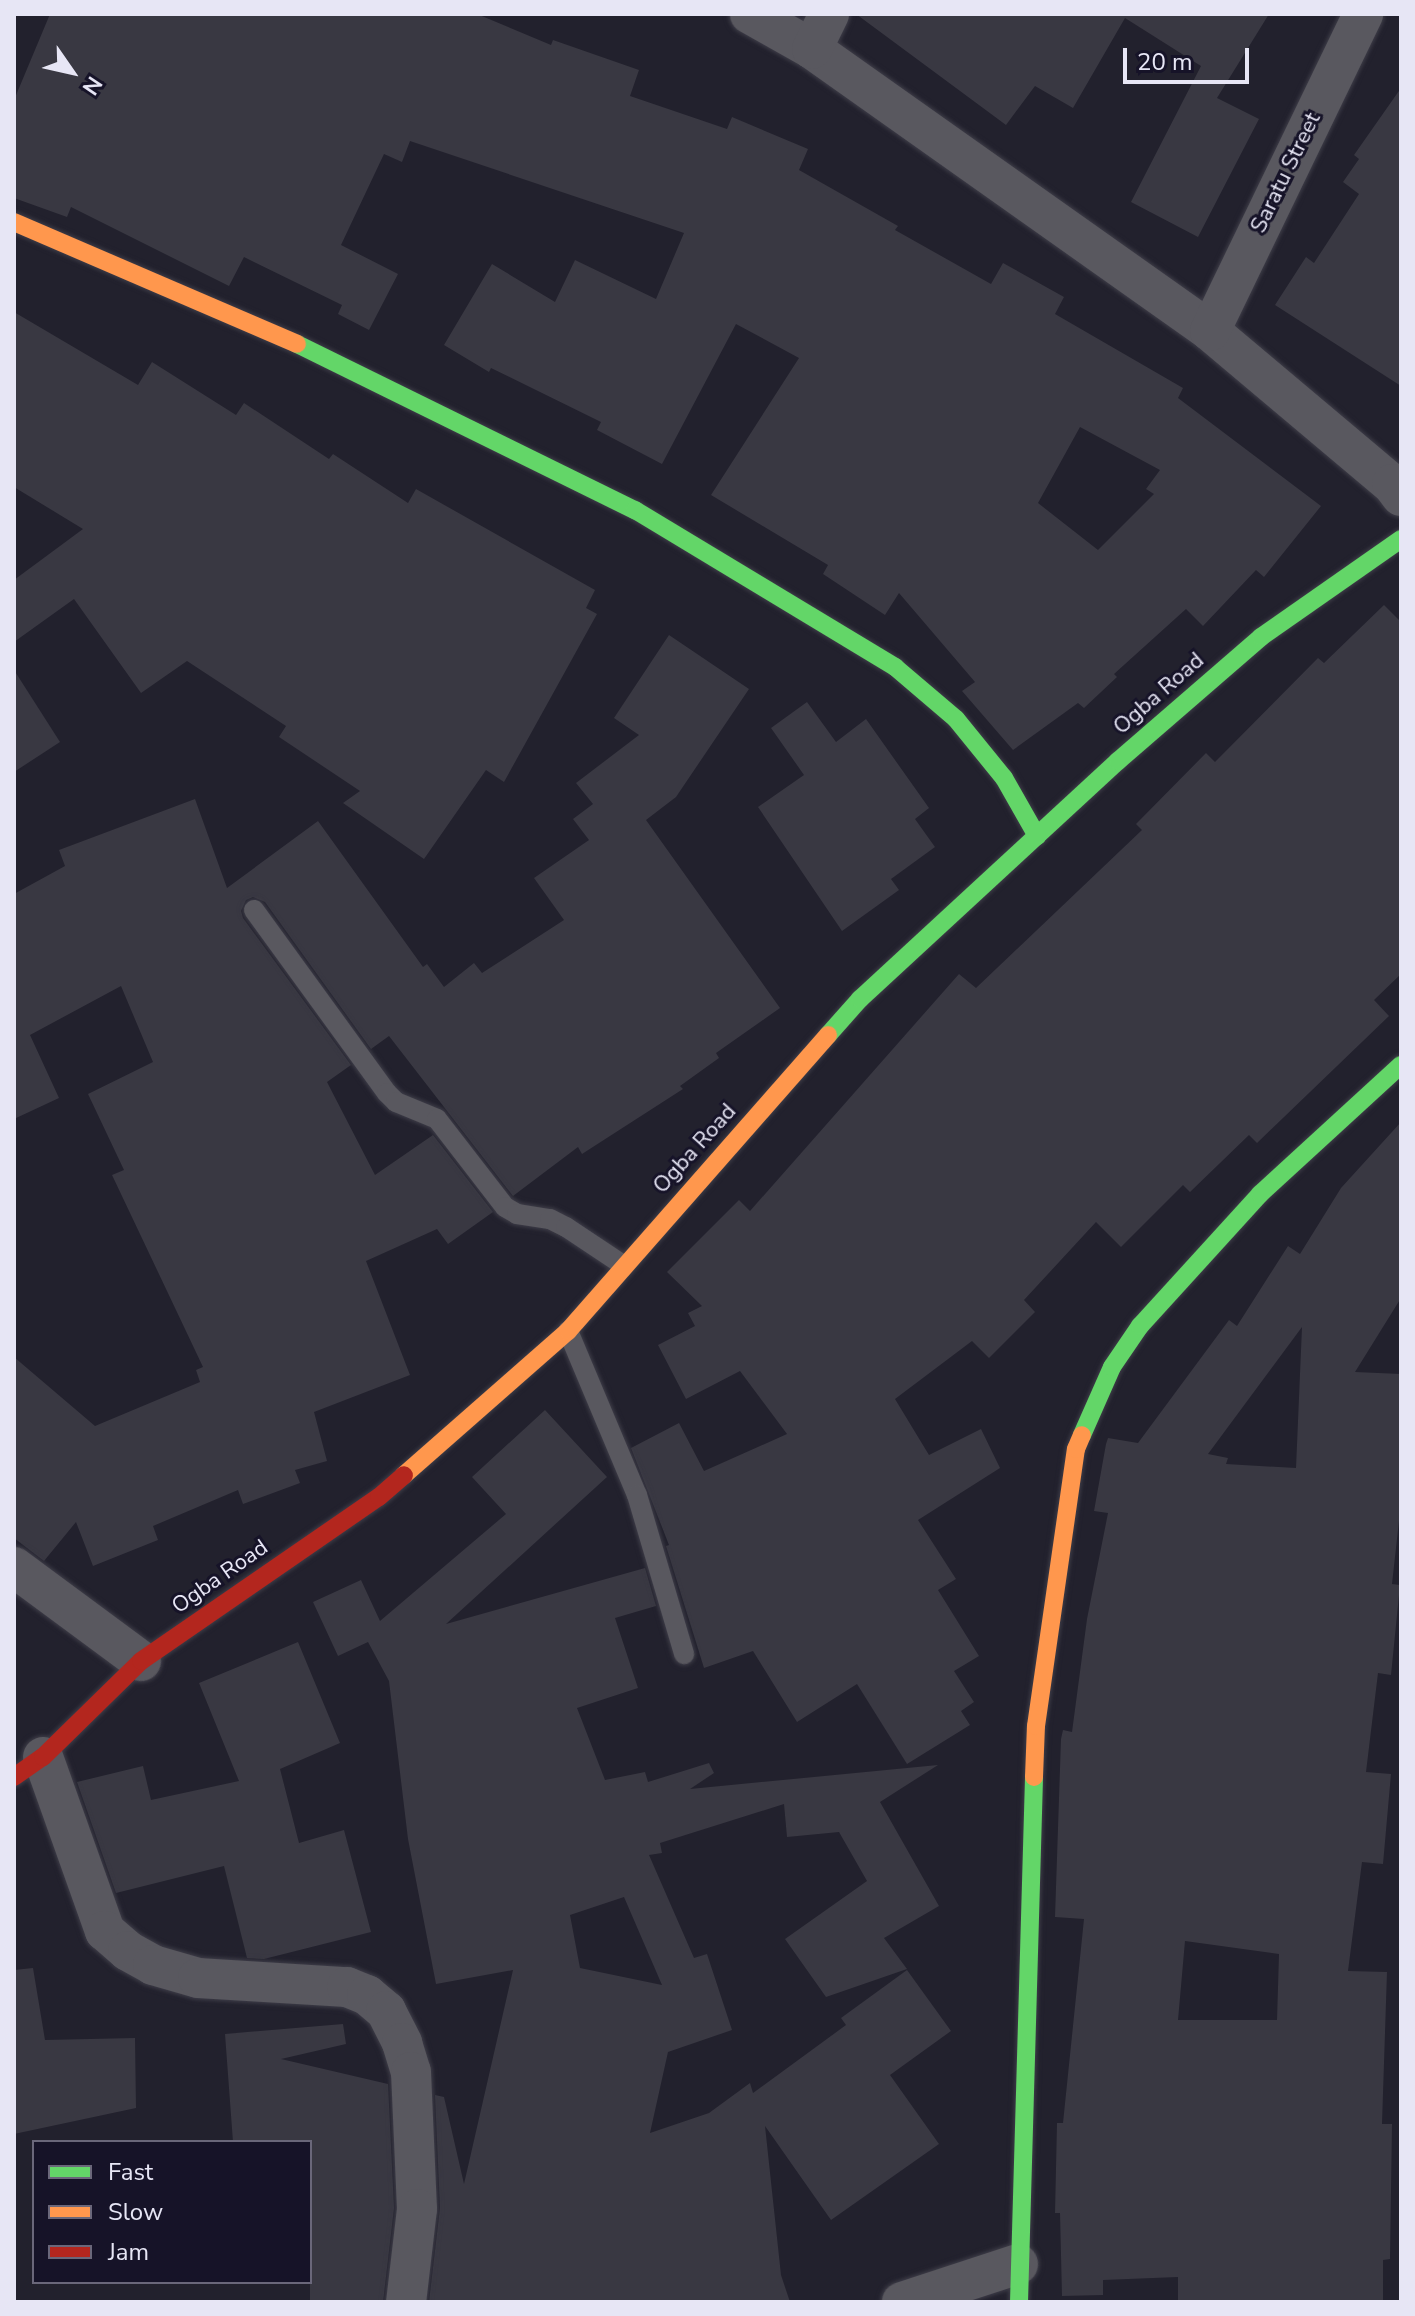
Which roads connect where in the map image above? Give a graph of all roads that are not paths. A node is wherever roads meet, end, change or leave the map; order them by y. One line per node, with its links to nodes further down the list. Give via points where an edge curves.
1 (750, 14): 4 (street)
2 (829, 14): 4 (street)
3 (1363, 14): 6 (street, Saratu Street)
4 (812, 49): 6 (street)
5 (14, 222): 9 (street, via 277,334 444,415 635,510 792,602 895,667 956,719 1004,778)
6 (1210, 331): 7 (street)
7 (1401, 496)
8 (1401, 539): 9 (street, Ogba Road, via 1261,637)
9 (1037, 836): 12 (street, Ogba Road, via 860,999)
10 (254, 910): 12 (lane, via 387,1093 437,1119 505,1207 550,1219)
11 (1401, 1065): 18 (street, via 1260,1194 1140,1326 1112,1367 1076,1449 1036,1726)
12 (623, 1265): 13 (street, Ogba Road)
13 (568, 1331): 15 (lane, via 637,1495); 16 (street, Ogba Road, via 379,1497)
14 (14, 1567): 16 (street)
15 (684, 1654)
16 (141, 1661): 17 (street, Ogba Road)
17 (28, 1767): 19 (street, via 105,1931 128,1951 153,1965 198,1978 347,1987 386,2011 411,2072 417,2209)
18 (1018, 2283): 20 (street)
19 (406, 2302)
20 (902, 2302)

